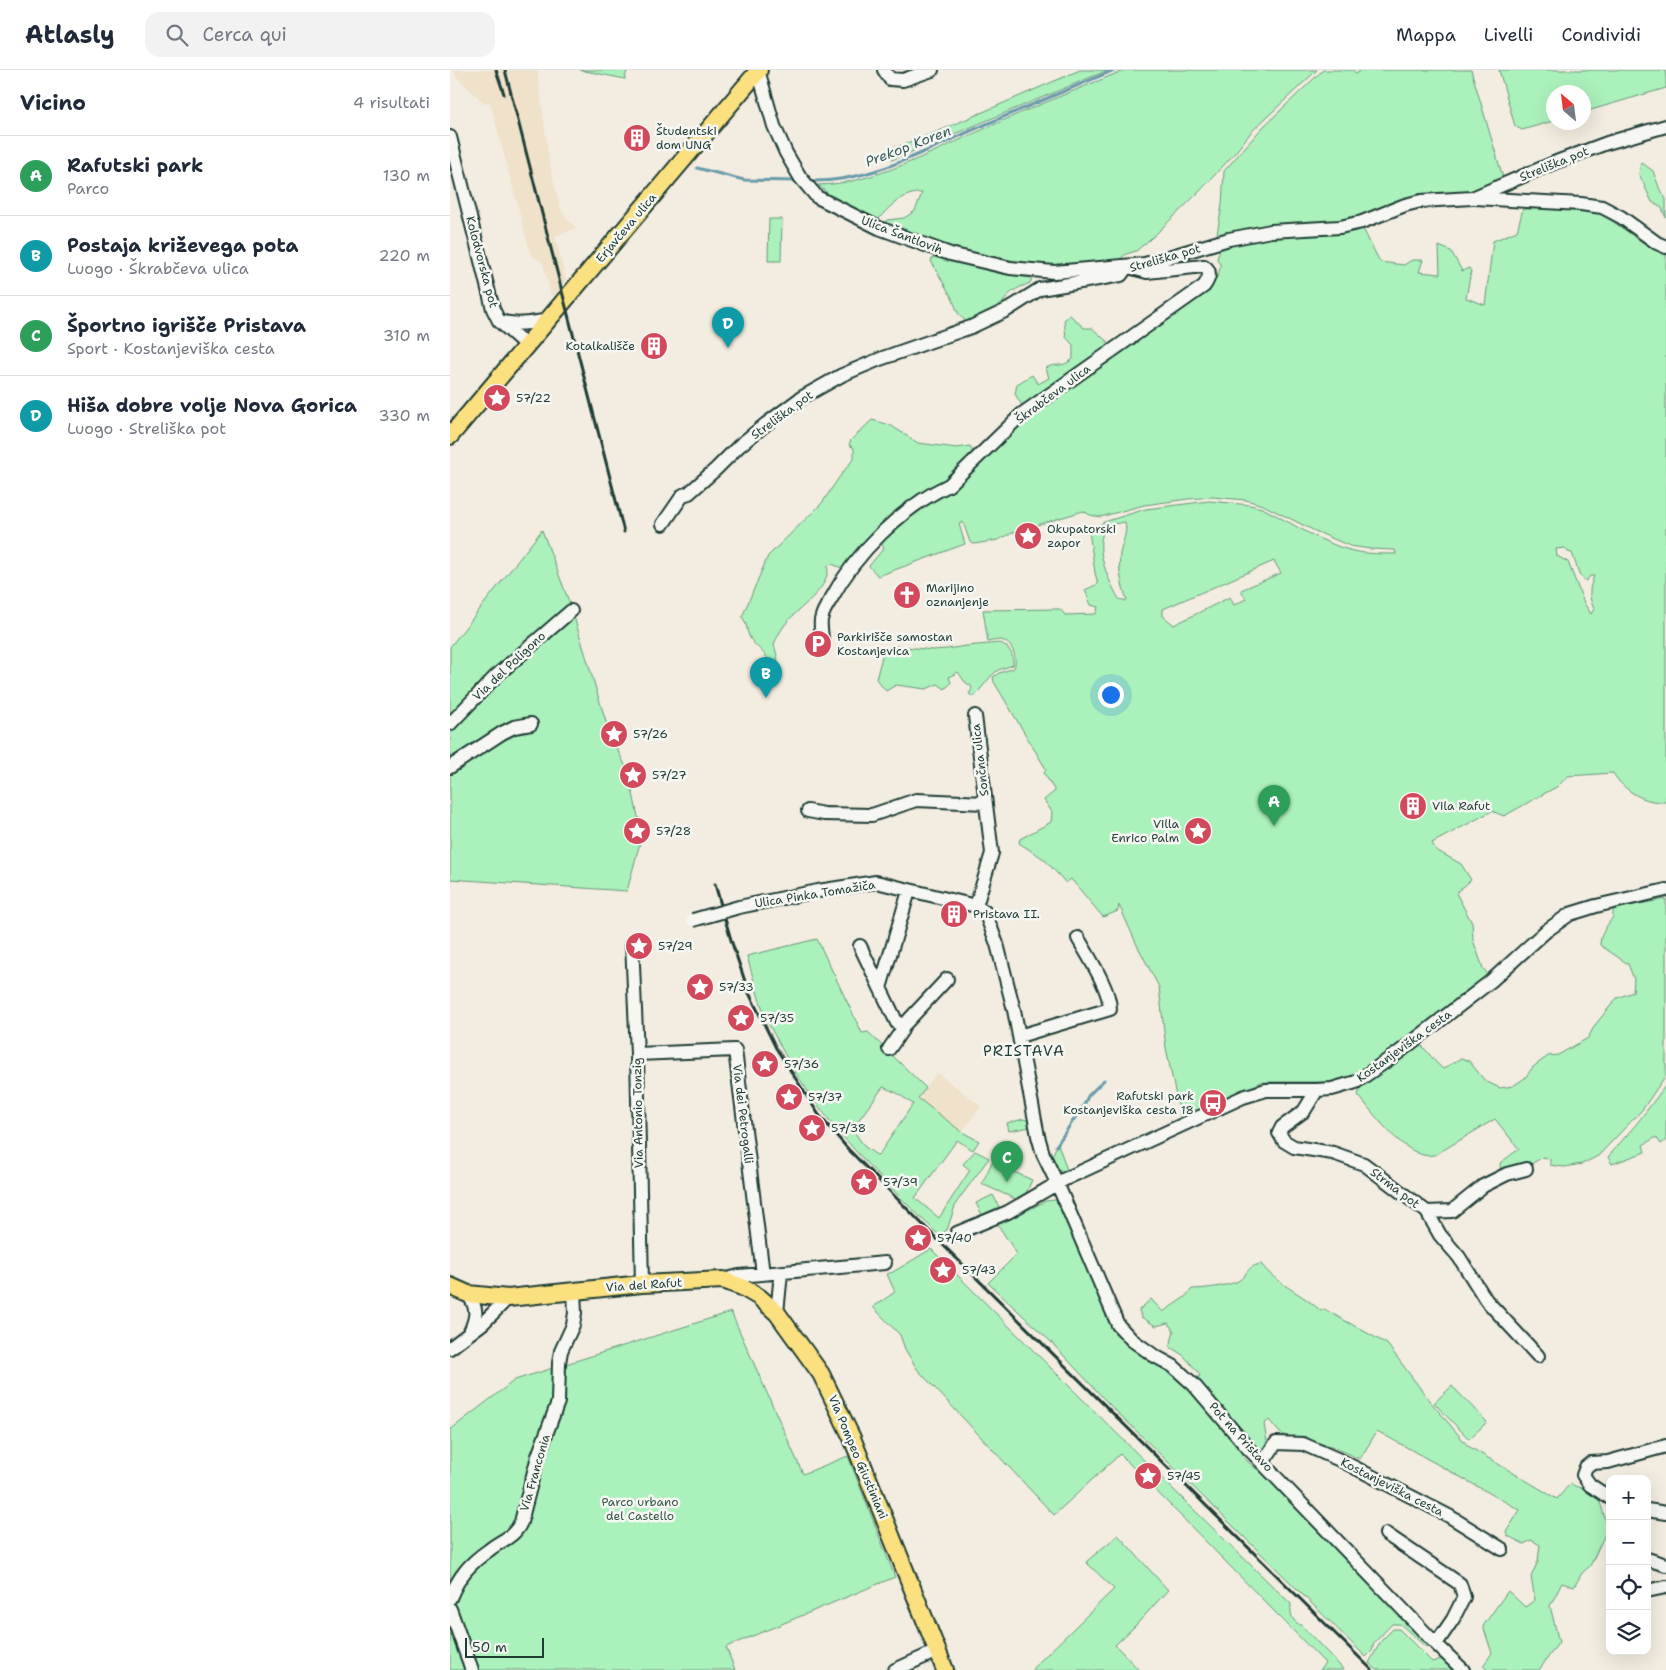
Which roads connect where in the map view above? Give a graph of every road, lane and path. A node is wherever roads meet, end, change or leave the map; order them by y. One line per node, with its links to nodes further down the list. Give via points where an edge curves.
1 (759, 70): 8 (street, Ulica Šantlovih, via 774,126 800,177 817,196 841,210 887,232 950,254 1010,268 1054,272); 9 (main road, Erjavčeva ulica)
2 (884, 70): 3 (street, via 890,79 903,80)
3 (932, 70)
4 (1666, 126): 6 (street, Streliška pot, via 1607,143)
5 (450, 136): 10 (street, Kolodvorska pot, via 493,309)
6 (1472, 198): 7 (street, via 1602,208); 8 (street, Streliška pot, via 1421,201 1340,228 1271,231)
7 (1666, 247)
8 (1127, 266): 13 (street, Streliška pot, via 1121,274 1040,289 971,327 842,375 801,398 739,446 716,470 683,495); 15 (street, Škrabčeva ulica, via 1147,272 1204,266 1209,276 1204,286 1022,414 949,485 934,492 890,526 862,554 832,596 820,621)
9 (548, 320): 10 (street, via 522,324); 11 (main road, Erjavčeva ulica)
10 (499, 321): 11 (street, Kolodvorska pot)
11 (527, 346): 12 (main road, Erjavčeva ulica)
12 (450, 436)
13 (663, 524)
14 (571, 611): 17 (street, Via del Poligono, via 496,676)
15 (822, 640)
16 (975, 716): 20 (street, Sončna ulica)
17 (450, 724)
18 (532, 724): 19 (street, via 502,733)
19 (450, 767)
20 (985, 803): 21 (street, Sončna ulica, via 916,800 872,815); 24 (street, Sončna ulica, via 992,853)
21 (808, 811)
22 (1666, 890): 35 (street, Kostanjeviška cesta, via 1570,914 1398,1053 1356,1082)
23 (909, 891): 24 (street, Ulica Pinka Tomažiča); 25 (street, Ulica Pinka Tomažiča, bridge, via 876,882 738,907); 30 (street)
24 (976, 906): 32 (street, via 985,912 997,944)
25 (693, 920)
26 (1078, 938): 32 (street, via 1096,970 1110,1009)
27 (632, 943): 34 (street, Via Antonio Tonzig)
28 (860, 946): 30 (street)
29 (947, 978): 31 (street, via 913,1017)
30 (880, 988): 31 (street, via 897,1024)
31 (900, 1024): 33 (street, via 902,1030)
32 (1019, 1036): 37 (street, via 1038,1136)
33 (889, 1049)
34 (637, 1054): 42 (street, Via dei Petrogalli, via 734,1050); 44 (street, Via Antonio Tonzig)
35 (1317, 1090): 37 (street, Kostanjeviška cesta, via 1266,1090 1243,1097); 38 (street, Strma pot, via 1304,1111 1282,1127 1279,1134 1284,1141 1294,1147 1333,1153 1364,1164)
36 (1526, 1169): 38 (street, Strma pot, via 1483,1186 1452,1211)
37 (1057, 1183): 39 (street, Kostanjeviška cesta, via 1008,1212); 54 (street, Pot na Pristavo, via 1118,1325 1132,1340 1173,1366 1194,1385)
38 (1427, 1212): 52 (street, Strma pot, via 1486,1300)
39 (957, 1233)
40 (885, 1263): 41 (street, Via del Rafut)
41 (781, 1273): 42 (street, Via del Rafut); 49 (street)
42 (763, 1274): 43 (street, Via del Rafut)
43 (723, 1280): 44 (main road, Via del Rafut); 49 (main road, Via Pompeo Giustiniani, via 760,1297)
44 (642, 1284): 46 (main road, Via del Rafut)
45 (450, 1286): 47 (main road, Via del Rafut)
46 (574, 1291): 48 (main road, Via del Rafut); 64 (street, Via Franconia, via 573,1325 561,1351 559,1364 558,1402 538,1456 521,1522 509,1538 490,1548 462,1573)
47 (468, 1294): 48 (main road, Via del Rafut); 50 (street, via 476,1311)
48 (508, 1298): 50 (street)
49 (777, 1313): 67 (main road, Via Pompeo Giustiniani, via 821,1374 852,1438)
50 (469, 1335): 51 (street)
51 (450, 1348)
52 (1538, 1356)
53 (1666, 1446): 55 (street, via 1608,1462 1591,1463 1586,1467 1583,1475 1590,1485)
54 (1263, 1462): 59 (street, Kostanjeviška cesta, via 1276,1444 1303,1444 1342,1460); 66 (street, Pot na Pristavo)
55 (1606, 1495)
56 (1651, 1511): 57 (street)
57 (1666, 1514)
58 (1386, 1534): 66 (street, via 1460,1584 1464,1597)
59 (1502, 1548)
60 (1651, 1560): 61 (street)
61 (1666, 1565)
62 (1666, 1587): 63 (street)
63 (1651, 1590)
64 (450, 1598)
65 (450, 1609): 68 (street)
66 (1436, 1644): 71 (street, Pot na Pristavo)
67 (938, 1651): 69 (street); 70 (main road, Via Pompeo Giustiniani)
68 (472, 1670)
69 (895, 1670)
70 (945, 1670)
71 (1462, 1670)

